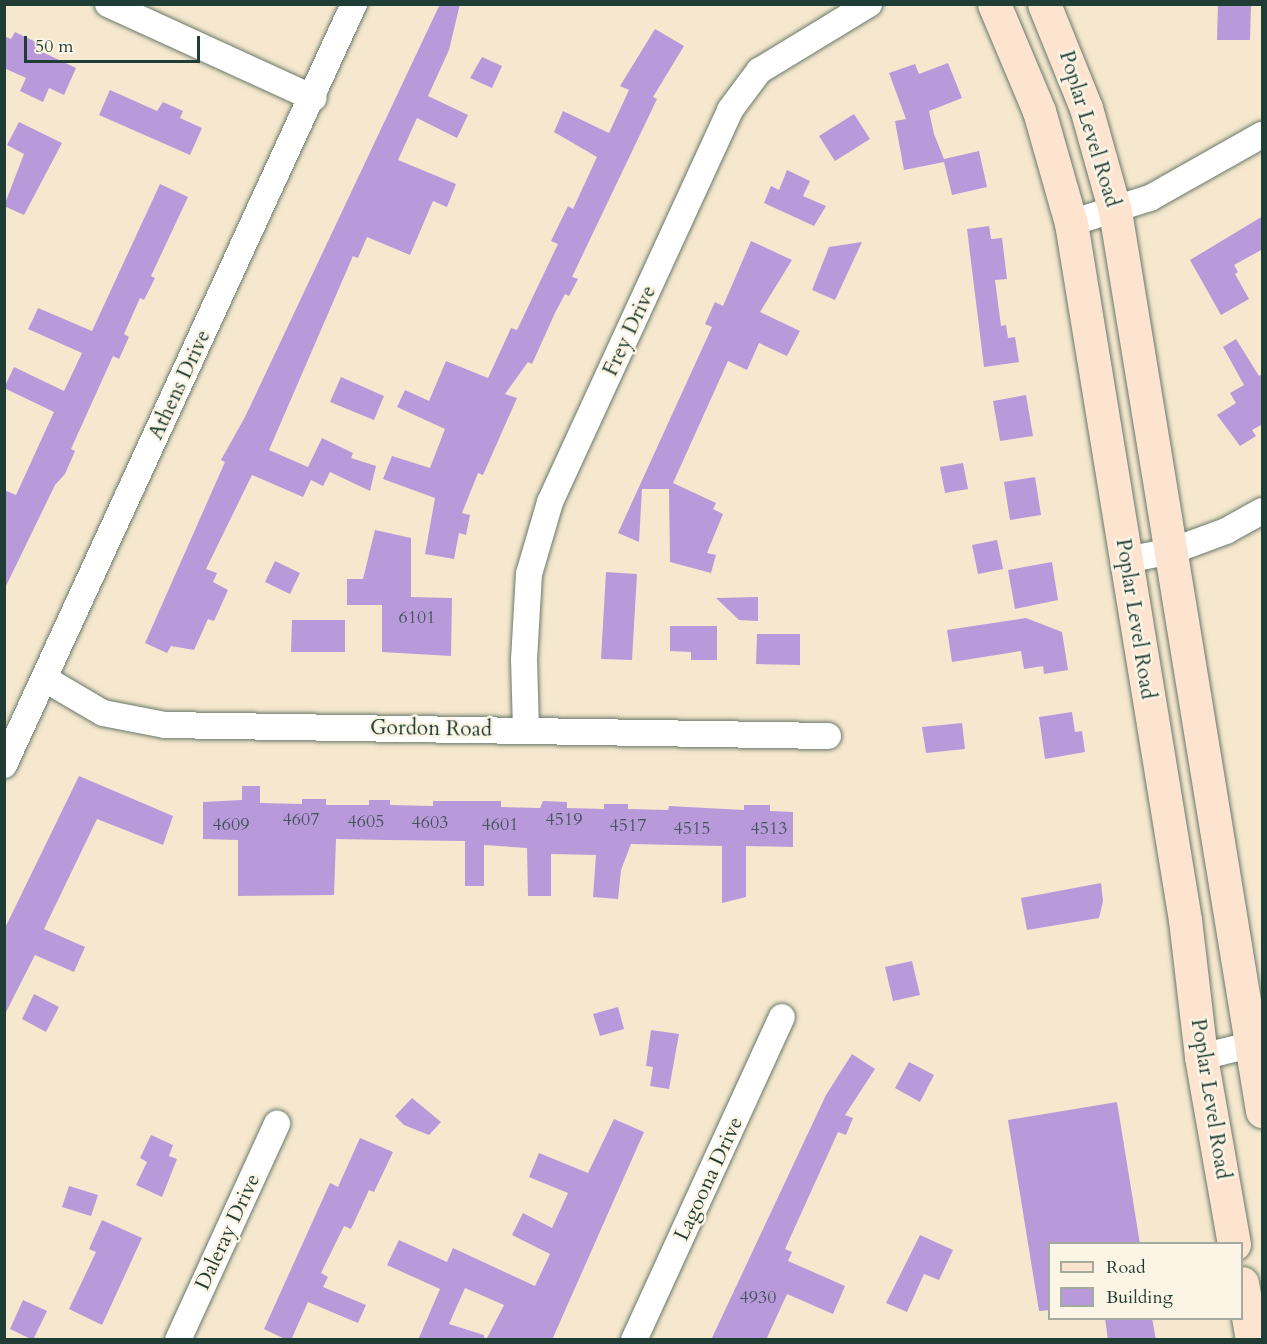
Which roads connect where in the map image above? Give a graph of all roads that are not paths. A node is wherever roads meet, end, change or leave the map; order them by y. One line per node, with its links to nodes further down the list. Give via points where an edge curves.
1 (108, 4): 6 (street)
2 (354, 4): 6 (street, Athens Drive)
3 (869, 4): 14 (street, Frey Drive, via 759,71 730,110 550,502 529,574 524,660)
4 (994, 4): 9 (main road, Poplar Level Road, via 1039,111)
5 (1044, 4): 8 (main road, Poplar Level Road, via 1086,108)
6 (313, 98): 13 (street, Athens Drive)
7 (1263, 135): 8 (street, via 1150,198)
8 (1115, 211): 9 (street); 11 (main road, Poplar Level Road)
9 (1071, 223): 12 (main road, Poplar Level Road)
10 (1263, 511): 11 (street, via 1226,531)
11 (1172, 551): 12 (street); 18 (main road, Poplar Level Road)
12 (1126, 560): 19 (main road, Poplar Level Road, via 1185,920)
13 (45, 679): 14 (street, Gordon Road, via 103,713 165,725); 16 (street, Athens Drive)
14 (526, 730): 15 (street, Gordon Road)
15 (828, 736)
16 (4, 765)
17 (782, 1017): 25 (street, Lagoona Drive)
18 (1257, 1042): 19 (street); 20 (main road, Poplar Level Road)
19 (1201, 1057): 22 (main road, Poplar Level Road)
20 (1263, 1111)
21 (277, 1124): 24 (street, Daleray Drive)
22 (1234, 1242)
23 (1243, 1289): 26 (main road)
24 (178, 1340)
25 (634, 1340)
26 (1252, 1340)

